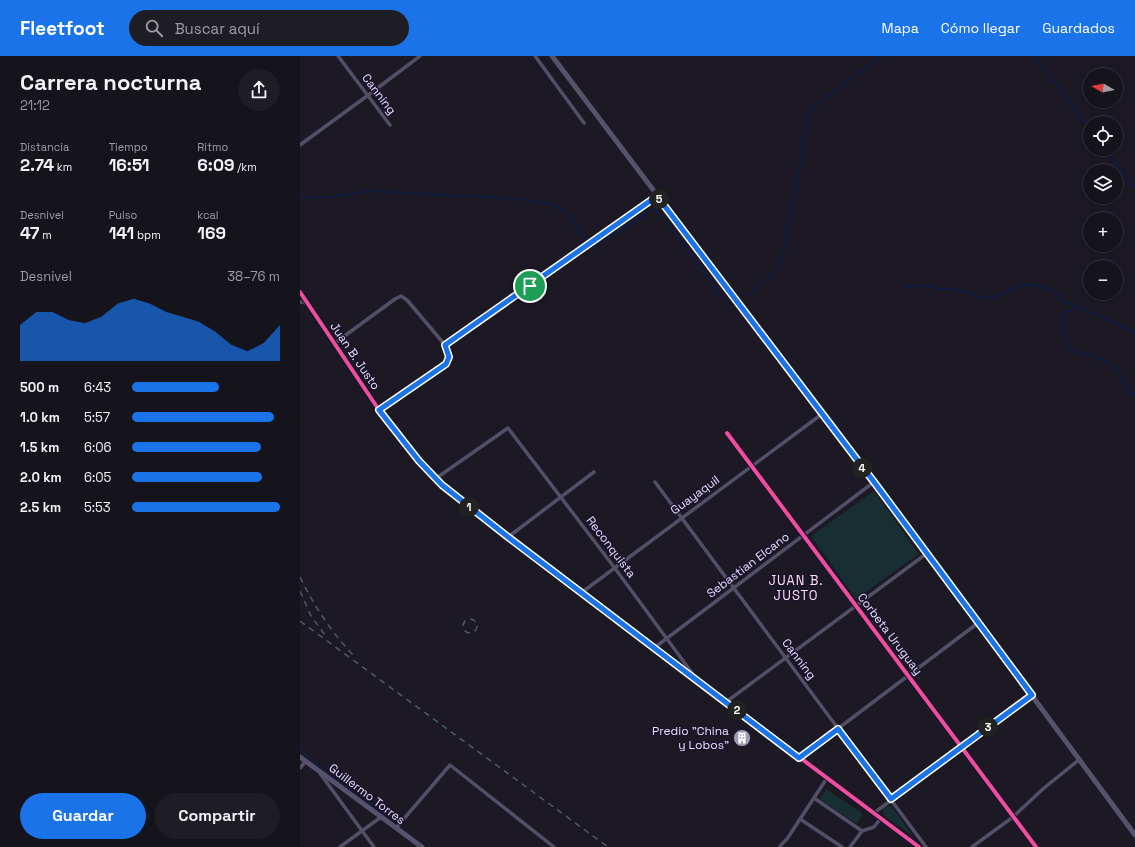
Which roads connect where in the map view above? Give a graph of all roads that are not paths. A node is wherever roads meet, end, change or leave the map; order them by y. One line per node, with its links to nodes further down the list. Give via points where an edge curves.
1 (338, 56): 5 (street, Canning)
2 (420, 56): 5 (street)
3 (536, 56): 6 (street)
4 (552, 56): 9 (main road)
5 (367, 96): 7 (street, Canning); 8 (street)
6 (584, 123)
7 (390, 125)
8 (300, 145)
9 (657, 196): 14 (street); 16 (main road)
10 (300, 292): 12 (street, Juan B. Justo)
11 (300, 302): 12 (street)
12 (308, 303): 13 (street, Juan B. Justo)
13 (335, 343): 14 (street, via 401,296); 15 (street, Juan B. Justo)
14 (445, 345): 15 (street, via 449,357 446,364)
15 (379, 410): 20 (street, Juan B. Justo)
16 (822, 414): 18 (street, Guayaquil); 22 (main road)
17 (727, 433): 18 (street, Corbeta Uruguay)
18 (751, 466): 24 (street, Guayaquil); 25 (street, Corbeta Uruguay)
19 (594, 472): 23 (street)
20 (435, 479): 23 (street, Reconquista, via 508,428); 26 (street, Juan B. Justo)
21 (655, 482): 24 (street, Canning)
22 (874, 482): 25 (street, Sebastian Elcano); 27 (main road)
23 (561, 498): 26 (street); 28 (street, Reconquista)
24 (681, 518): 28 (street, Guayaquil); 29 (street, Canning)
25 (804, 535): 29 (street, Sebastian Elcano); 31 (street, Corbeta Uruguay)
26 (508, 537): 30 (street, Juan B. Justo)
27 (926, 554): 31 (street); 32 (main road)
28 (614, 567): 30 (street, Guayaquil); 33 (street, Reconquista)
29 (734, 589): 33 (street, Sebastian Elcano); 35 (street, Canning)
30 (581, 593): 34 (street, Juan B. Justo)
31 (856, 606): 35 (street); 36 (street, Corbeta Uruguay)
32 (978, 623): 36 (street); 38 (main road)
33 (667, 638): 34 (street, Sebastian Elcano); 37 (street, Reconquista)
34 (654, 648): 37 (street, Juan B. Justo)
35 (786, 658): 39 (street); 40 (street, Canning)
36 (909, 676): 40 (street); 41 (street, Corbeta Uruguay)
37 (697, 681): 39 (street, Juan B. Justo)
38 (1032, 695): 41 (street); 44 (main road)
39 (726, 702): 43 (street, Juan B. Justo)
40 (838, 729): 43 (street); 50 (street, Canning)
41 (961, 747): 50 (street); 52 (street, Corbeta Uruguay)
42 (300, 757): 45 (main road, Guillermo Torres)
43 (799, 758): 48 (street, Juan B. Justo)
44 (1080, 759): 52 (street); 59 (main road)
45 (306, 761): 46 (main road, Guillermo Torres); 47 (street)
46 (314, 767): 53 (main road, Guillermo Torres); 57 (street)
47 (300, 768)
48 (826, 778): 49 (street); 51 (street, Juan B. Justo)
49 (814, 798): 55 (street); 58 (street)
50 (891, 799): 51 (street); 68 (street, Canning)
51 (874, 813): 54 (street, Juan B. Justo)
52 (1013, 816): 69 (street); 70 (street, Corbeta Uruguay)
53 (381, 817): 56 (main road, Guillermo Torres); 57 (street)
54 (881, 818): 58 (street, via 874,827); 67 (street, Juan B. Justo)
55 (800, 819): 60 (street, via 787,840); 65 (street)
56 (396, 828): 63 (main road, Guillermo Torres); 64 (street, via 450,765)
57 (362, 831): 61 (street); 62 (street)
58 (862, 831): 66 (street)
59 (1135, 835)
60 (780, 846)
61 (340, 847)
62 (374, 847)
63 (422, 847)
64 (554, 847)
65 (842, 847)
66 (850, 847)
67 (919, 847)
68 (926, 847)
69 (972, 847)
70 (1036, 847)

